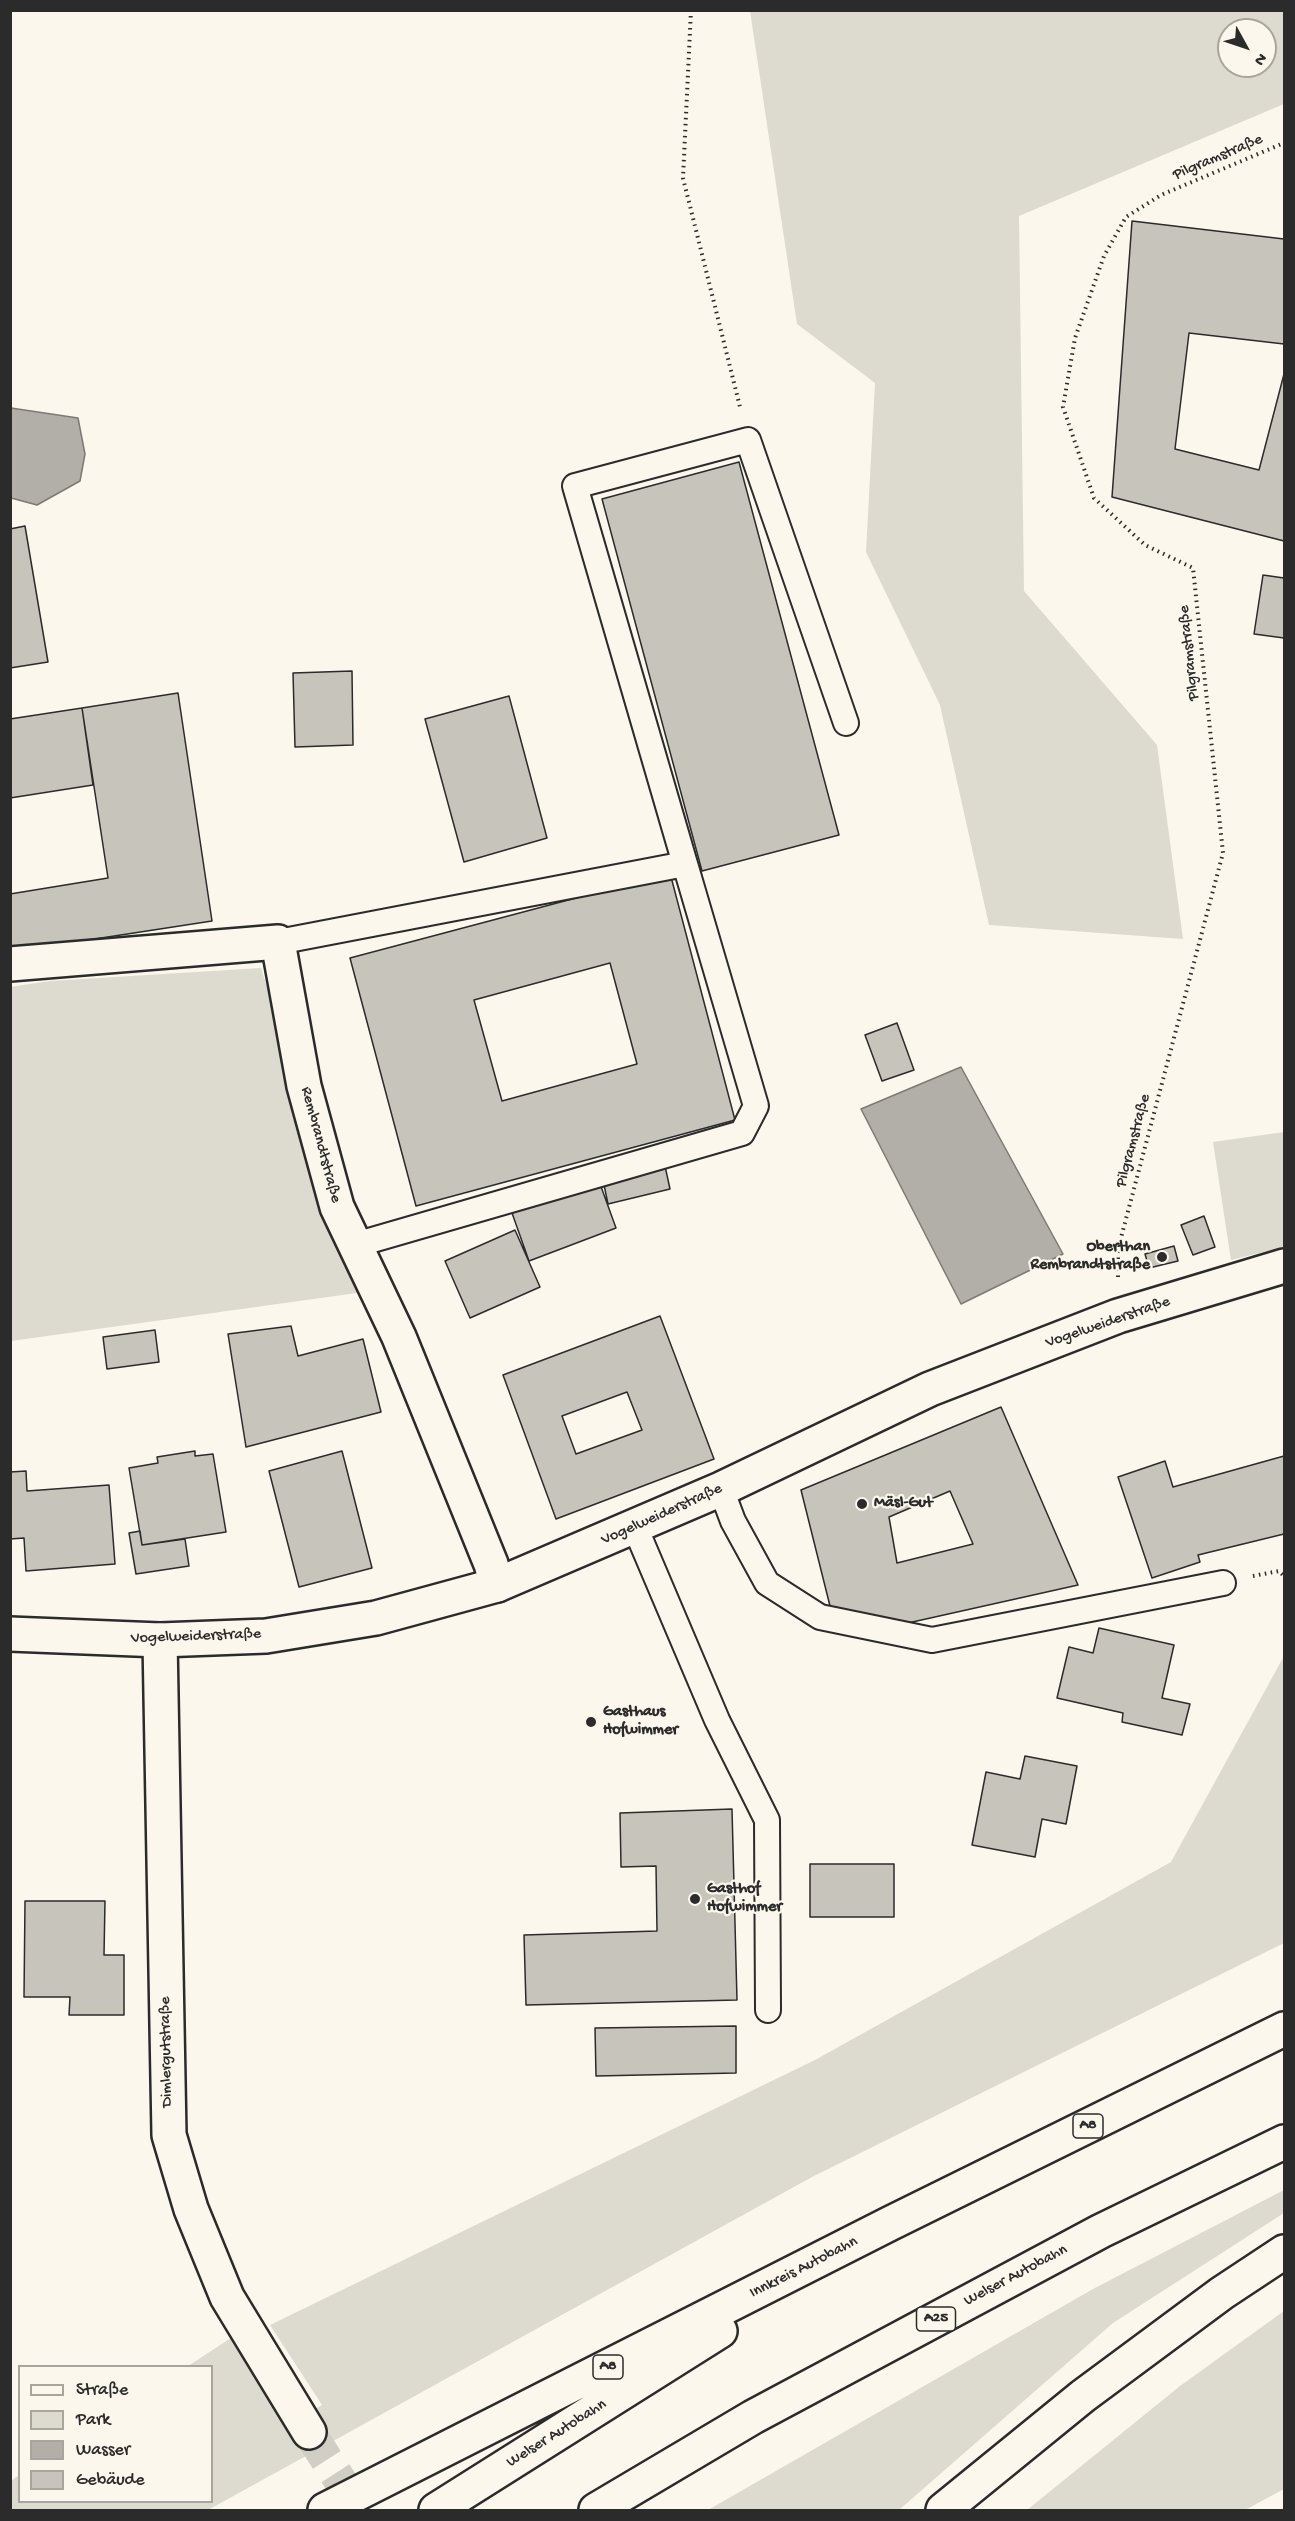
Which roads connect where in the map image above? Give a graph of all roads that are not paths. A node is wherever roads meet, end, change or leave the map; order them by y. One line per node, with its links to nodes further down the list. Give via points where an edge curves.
1 (846, 723): 2 (lane, via 748,440 575,486)
2 (685, 864): 3 (lane); 5 (lane, via 756,1106 742,1133)
3 (278, 942): 4 (main road); 5 (main road, Rembrandtstraße, via 304,1086 337,1207)
4 (10, 964)
5 (355, 1245): 10 (main road, Rembrandtstraße, via 399,1337)
6 (1284, 1266): 7 (main road, Vogelweiderstraße, via 1118,1316 930,1389)
7 (721, 1489): 8 (main road, Vogelweiderstraße); 9 (lane, via 733,1521 767,1583 820,1617 933,1640)
8 (635, 1527): 10 (main road, Vogelweiderstraße); 13 (lane, via 717,1720 767,1820)
9 (1223, 1583)
10 (496, 1585): 12 (main road, Vogelweiderstraße, via 364,1620 266,1635)
11 (10, 1634): 12 (main road, Vogelweiderstraße)
12 (160, 1640): 18 (main road, Dimlergutstraße, via 169,2135 191,2210 227,2296)
13 (768, 2010)
14 (1284, 2029): 16 (main road, Innkreis Autobahn / A8)
15 (1284, 2142): 21 (main road, Welser Autobahn / A25, via 1101,2231 763,2412)
16 (891, 2223): 19 (main road, Innkreis Autobahn / A8); 20 (main road, Welser Autobahn)
17 (1284, 2252): 22 (main road, via 1083,2396)
18 (309, 2432)
19 (325, 2511)
20 (436, 2511)
21 (596, 2511)
22 (943, 2511)

